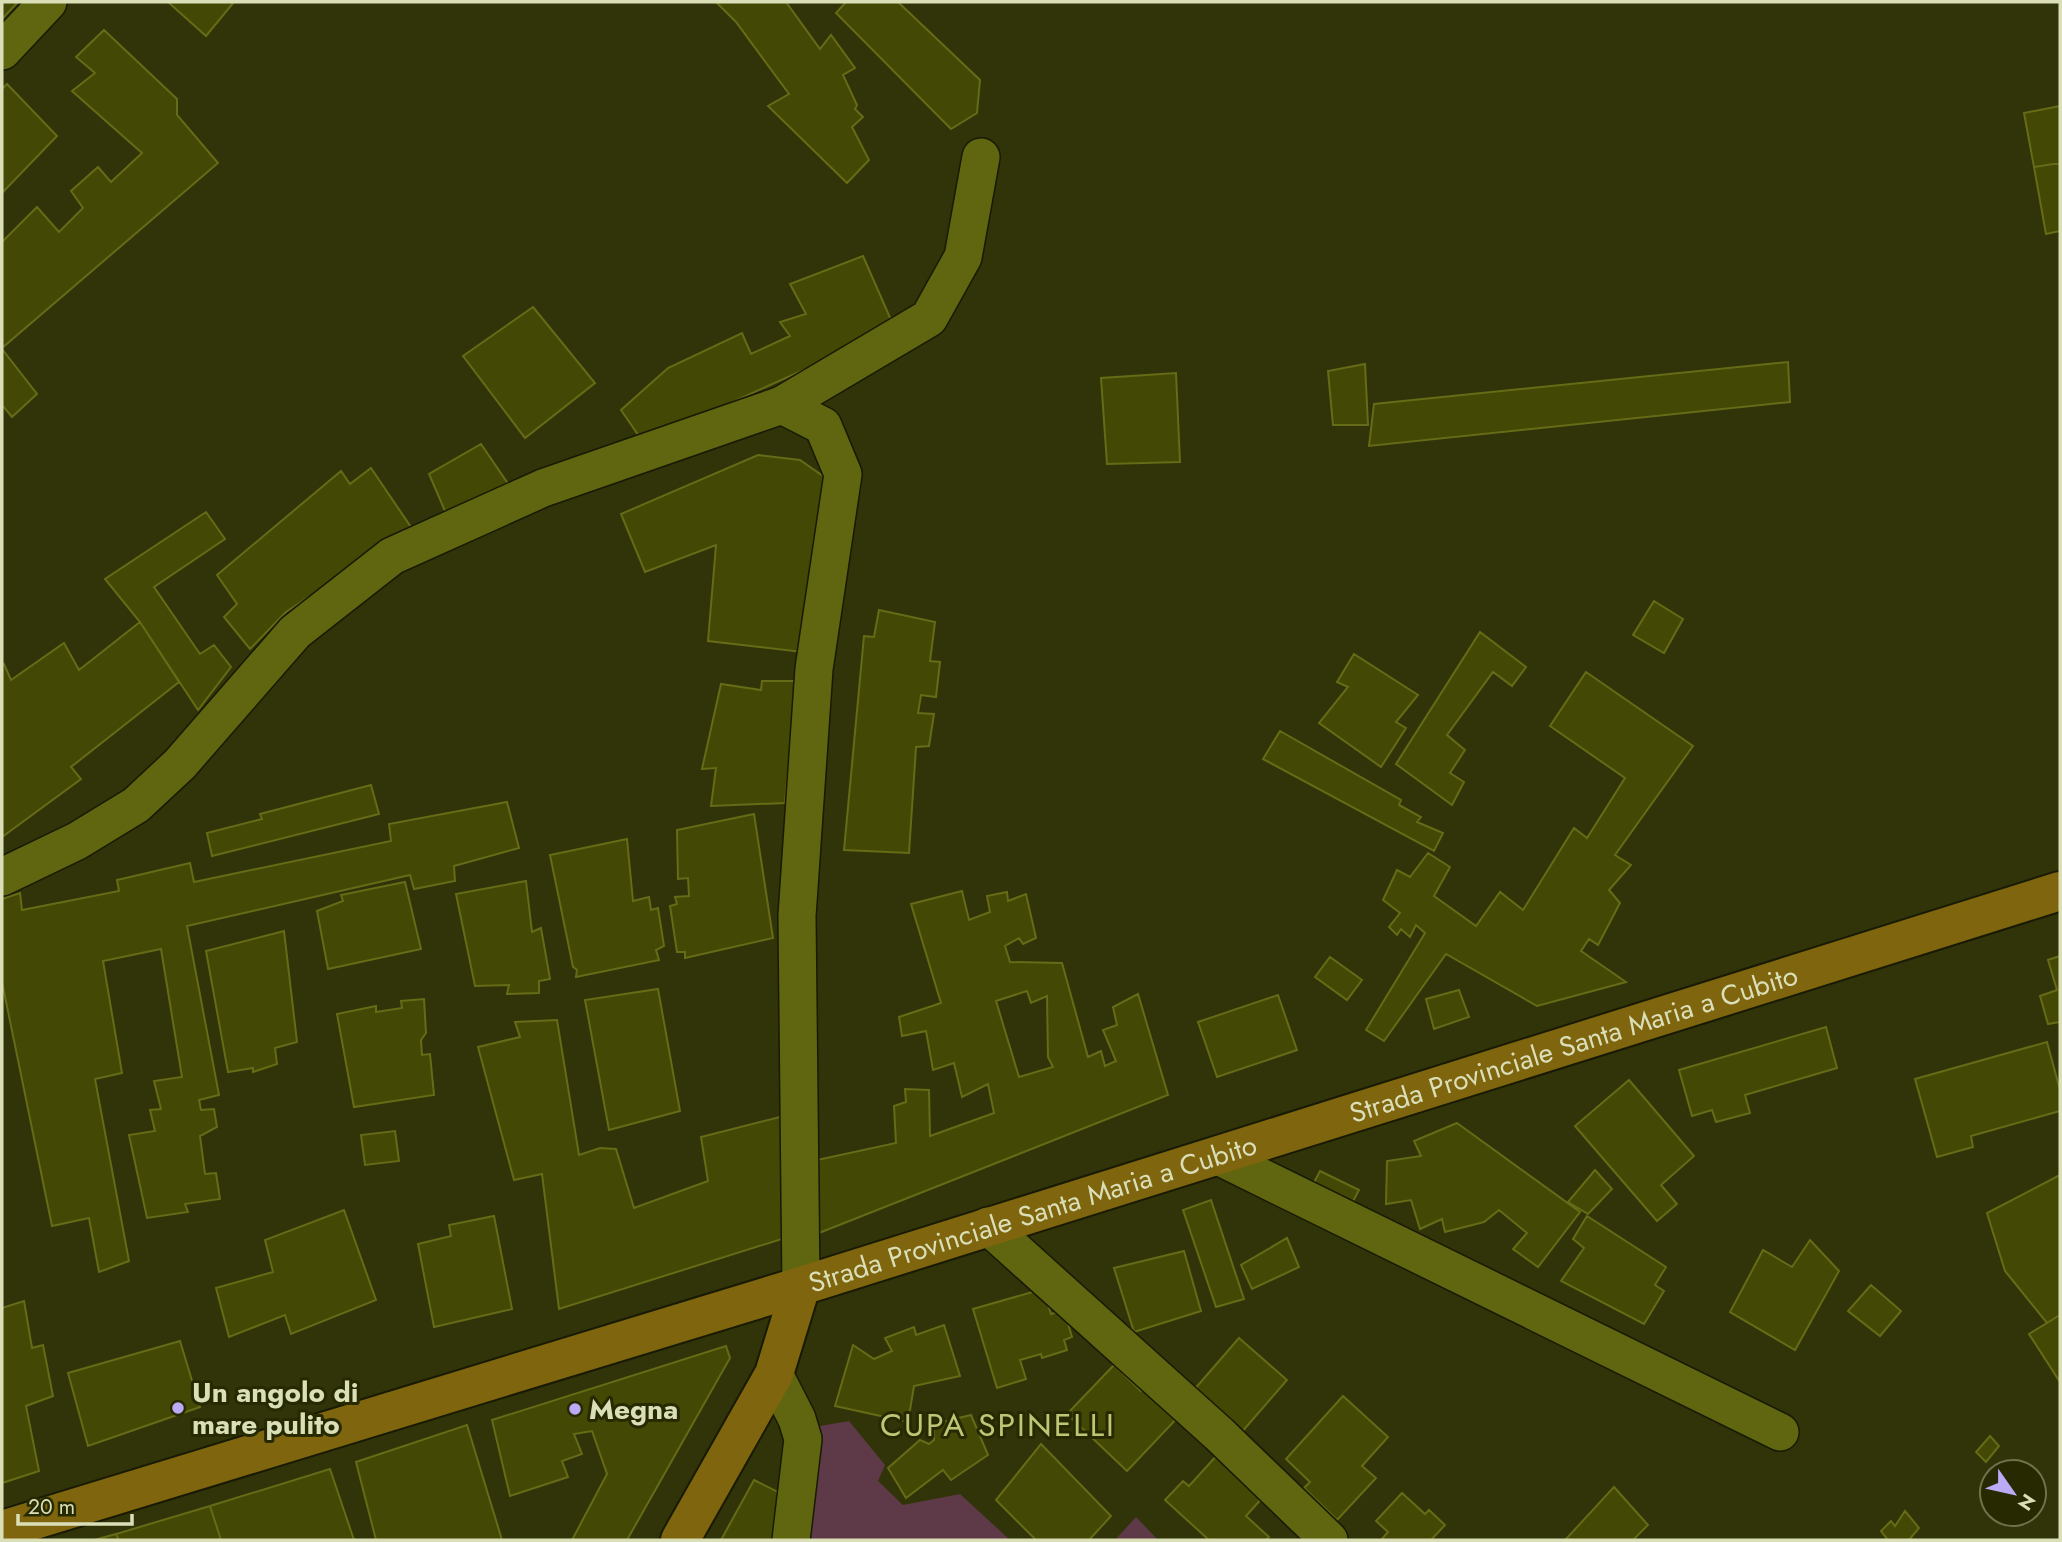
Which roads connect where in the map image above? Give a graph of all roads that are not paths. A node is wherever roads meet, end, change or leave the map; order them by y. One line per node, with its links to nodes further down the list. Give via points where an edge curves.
1 (48, 2): 2 (street)
2 (2, 51)
3 (981, 157): 4 (street, via 963,257 929,318)
4 (782, 405): 5 (street, via 544,488 392,556 295,632 180,764 136,805 77,841); 9 (street, via 823,426 843,474 814,669 797,916)
5 (2, 877)
6 (2060, 891): 7 (main road, Strada Provinciale Santa Maria a Cubito)
7 (1218, 1156): 8 (main road, Strada Provinciale Santa Maria a Cubito); 11 (street)
8 (988, 1226): 9 (main road, Strada Provinciale Santa Maria a Cubito); 15 (street)
9 (801, 1286): 10 (main road); 12 (main road, Strada Provinciale Santa Maria a Cubito)
10 (774, 1374): 13 (main road); 14 (street, via 803,1439)
11 (1780, 1432)
12 (2, 1530)
13 (680, 1540)
14 (791, 1540)
15 (1329, 1540)

